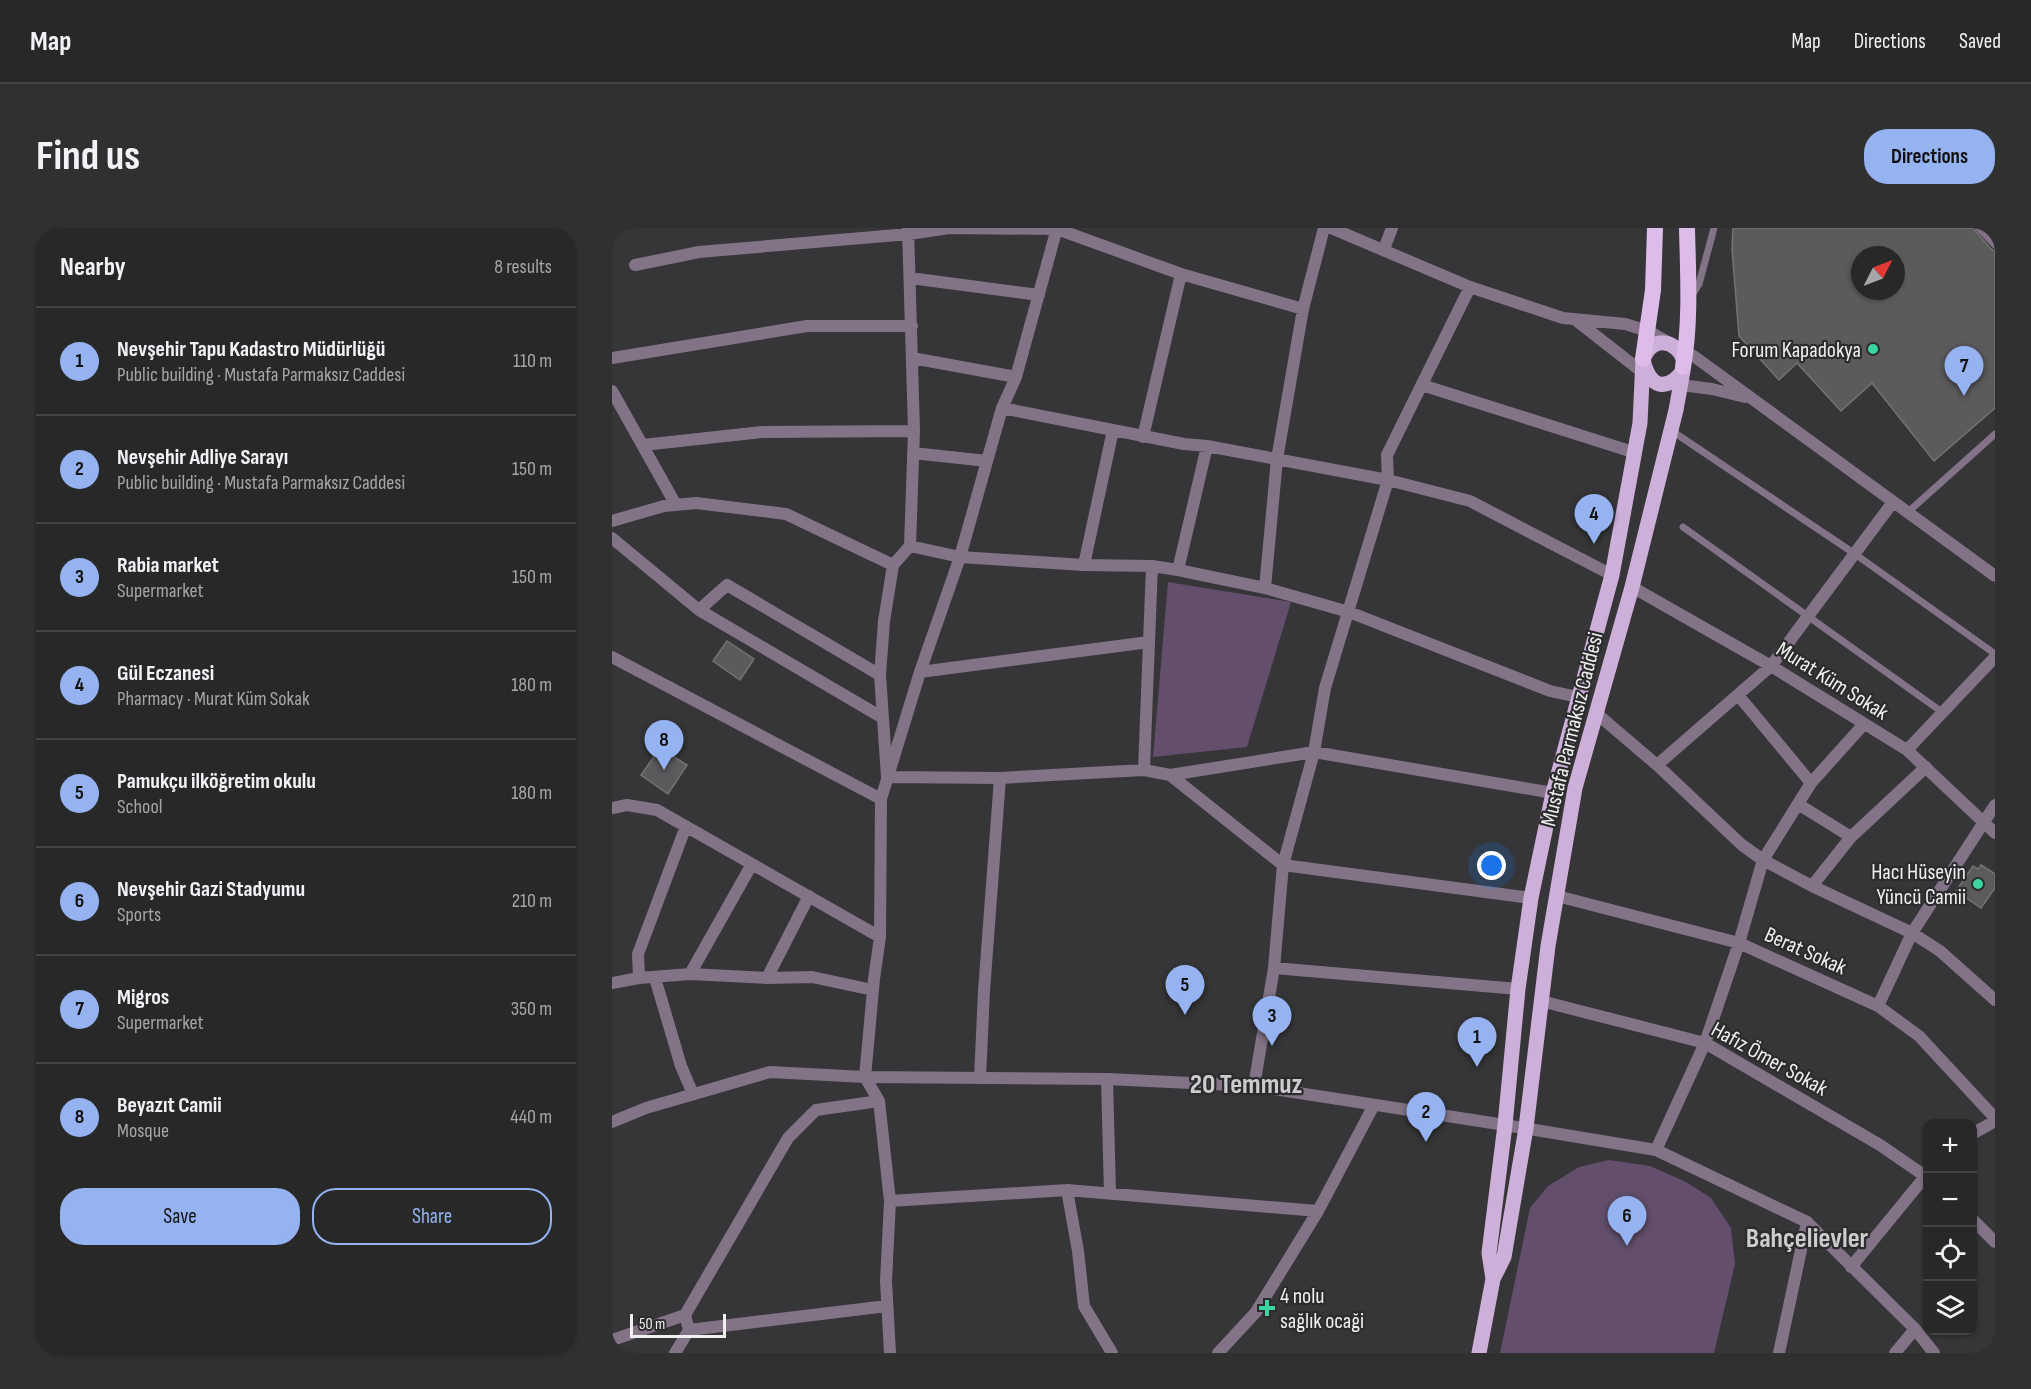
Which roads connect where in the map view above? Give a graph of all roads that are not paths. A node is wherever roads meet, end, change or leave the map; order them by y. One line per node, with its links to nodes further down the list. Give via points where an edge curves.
1 (1324, 228): 18 (street)
2 (1331, 228): 11 (street)
3 (1392, 228): 11 (street)
4 (1655, 228): 21 (highway)
5 (1687, 228): 17 (highway, Mustafa Parmaksız Caddesi)
6 (1714, 228): 17 (lane, via 1699,284)
7 (1979, 228): 10 (lane)
8 (1057, 229): 9 (street); 13 (street); 16 (street)
9 (909, 231): 12 (street, via 699,252); 14 (street)
10 (1995, 245)
11 (1384, 249): 15 (street)
12 (635, 265)
13 (1181, 274): 18 (street); 35 (street)
14 (910, 278): 16 (street); 20 (street)
15 (1470, 287): 19 (street); 27 (street)
16 (1039, 295): 26 (street)
17 (1688, 302): 24 (highway, Mustafa Parmaksız Caddesi)
18 (1303, 309): 40 (street)
19 (1576, 320): 21 (street, via 1625,324); 25 (street)
20 (912, 326): 22 (street, via 807,326); 23 (street)
21 (1648, 331): 24 (street); 25 (highway)
22 (612, 358)
23 (912, 358): 26 (street); 33 (street)
24 (1681, 362): 25 (main road, via 1680,376 1664,384 1655,382); 25 (main road, via 1667,343 1659,343 1646,352); 29 (street); 29 (street, via 1712,389); 31 (main road, Mustafa Parmaksız Caddesi)
25 (1644, 369): 39 (main road, Mustafa Parmaksız Caddesi)
26 (1016, 377): 30 (street)
27 (1422, 385): 39 (street); 42 (street, via 1387,455)
28 (612, 390): 36 (street)
29 (1749, 398): 43 (street)
30 (1002, 408): 32 (street); 41 (street)
31 (1670, 429): 50 (lane); 58 (main road, Mustafa Parmaksız Caddesi)
32 (1113, 430): 35 (street); 53 (street)
33 (914, 431): 36 (street, via 762,432); 38 (street)
34 (1995, 434): 45 (lane)
35 (1143, 437): 37 (street)
36 (643, 445): 44 (street)
37 (1207, 446): 40 (street); 55 (street)
38 (913, 453): 41 (street); 49 (street)
39 (1636, 453): 56 (main road, Mustafa Parmaksız Caddesi)
40 (1277, 459): 42 (street); 59 (street)
41 (987, 461): 51 (street)
42 (1388, 480): 56 (street, via 1470,501); 61 (street)
43 (1893, 502): 45 (street); 50 (street)
44 (676, 505): 46 (street); 52 (street, via 696,503 786,514)
45 (1908, 512): 57 (street)
46 (612, 521)
47 (1683, 527): 62 (lane)
48 (612, 538): 60 (street)
49 (910, 546): 51 (street); 52 (street)
50 (1855, 554): 62 (street); 64 (lane)
51 (960, 557): 53 (street); 67 (street)
52 (893, 565): 68 (street)
53 (1084, 565): 54 (street)
54 (1152, 566): 55 (street); 63 (street)
55 (1178, 570): 59 (street)
56 (1612, 575): 70 (main road, Mustafa Parmaksız Caddesi)
57 (1995, 576)
58 (1632, 587): 66 (street, Murat Küm Sokak); 72 (main road, Mustafa Parmaksız Caddesi)
59 (1265, 588): 61 (street)
60 (699, 610): 68 (street, via 727,585); 73 (street)
61 (1349, 612): 70 (street, via 1550,691); 76 (street, via 1326,688)
62 (1808, 616): 66 (street); 71 (lane)
63 (1149, 642): 67 (street); 79 (street)
64 (1995, 655): 71 (street)
65 (612, 657): 85 (street)
66 (1771, 666): 69 (street); 74 (street, Murat Küm Sokak)
67 (920, 672): 81 (street)
68 (880, 675): 73 (street)
69 (1738, 695): 77 (street); 83 (street)
70 (1578, 697): 84 (main road, Mustafa Parmaksız Caddesi)
71 (1942, 712): 75 (street)
72 (1596, 713): 77 (street); 98 (main road, Mustafa Parmaksız Caddesi, via 1575,788)
73 (883, 718): 81 (street)
74 (1864, 724): 75 (street, Murat Küm Sokak); 83 (street)
75 (1907, 750): 78 (street, Murat Küm Sokak)
76 (1314, 752): 80 (street); 84 (street); 95 (street)
77 (1657, 765): 93 (street)
78 (1926, 767): 89 (street, Murat Küm Sokak); 92 (street)
79 (1144, 770): 80 (street); 82 (street)
80 (1170, 775): 95 (street)
81 (887, 777): 82 (street); 85 (street)
82 (1000, 778): 116 (street)
83 (1811, 783): 86 (street)
84 (1553, 793): 99 (main road, Mustafa Parmaksız Caddesi)
85 (881, 800): 101 (street)
86 (1798, 804): 92 (street); 93 (street)
87 (1995, 805): 89 (street)
88 (612, 808): 90 (street, via 627,805 657,810)
89 (1984, 822): 91 (street, Murat Küm Sokak); 100 (street)
90 (686, 826): 94 (street); 105 (street, via 638,954)
91 (1995, 833)
92 (1851, 837): 96 (street)
93 (1763, 860): 96 (street); 102 (street)
94 (752, 864): 97 (street); 104 (street)
95 (1283, 865): 99 (street); 103 (street)
96 (1812, 886): 100 (street)
97 (809, 896): 101 (street); 107 (street)
98 (1557, 896): 102 (street, Berat Sokak); 112 (main road, Mustafa Parmaksız Caddesi)
99 (1531, 898): 109 (main road, Mustafa Parmaksız Caddesi)
100 (1912, 933): 111 (street, via 1940,951); 113 (street)
101 (880, 937): 110 (street)
102 (1739, 943): 113 (street, Berat Sokak); 114 (street)
103 (1274, 968): 109 (street); 118 (street)
104 (690, 974): 106 (street); 107 (street)
105 (639, 978): 106 (street); 108 (street)
106 (655, 978): 119 (street)
107 (767, 978): 110 (street, via 812,977)
108 (612, 982)
109 (1518, 989): 124 (main road, Mustafa Parmaksız Caddesi)
110 (873, 990): 115 (street)
111 (1995, 1000)
112 (1541, 1001): 114 (street, Hafız Ömer Sokak); 125 (main road, Mustafa Parmaksız Caddesi)
113 (1878, 1006): 122 (street, Berat Sokak, via 1919,1036)
114 (1705, 1043): 127 (street); 128 (street, Hafız Ömer Sokak)
115 (865, 1077): 116 (street); 119 (street, via 770,1072); 120 (street)
116 (980, 1078): 117 (street)
117 (1107, 1079): 118 (street); 131 (street)
118 (1254, 1086): 121 (street)
119 (693, 1094): 123 (street)
120 (879, 1101): 132 (street); 140 (street, via 816,1110 788,1138)
121 (1374, 1105): 124 (street); 133 (street)
122 (1995, 1119): 126 (street)
123 (612, 1122)
124 (1505, 1125): 125 (street); 138 (main road, Mustafa Parmaksız Caddesi, via 1489,1253)
125 (1526, 1128): 127 (street); 138 (main road, Mustafa Parmaksız Caddesi, via 1504,1257)
126 (1977, 1131)
127 (1656, 1150): 134 (street)
128 (1923, 1173)
129 (1923, 1181): 137 (street)
130 (1067, 1190): 131 (street); 132 (street); 146 (street, via 1084,1306)
131 (1110, 1193): 133 (street)
132 (890, 1201): 139 (street)
133 (1318, 1211): 147 (street, via 1256,1312)
134 (1807, 1222): 137 (street); 149 (street)
135 (1977, 1224): 136 (street)
136 (1995, 1242)
137 (1851, 1267): 141 (street)
138 (1493, 1279): 148 (main road, Mustafa Parmaksız Caddesi)
139 (887, 1306): 142 (street); 145 (street)
140 (685, 1315): 142 (street); 143 (street)
141 (1915, 1329): 150 (street); 151 (street)
142 (689, 1330): 144 (street)
143 (612, 1340)
144 (675, 1353)
145 (890, 1353)
146 (1112, 1353)
147 (1218, 1353)
148 (1479, 1353)
149 (1779, 1353)
150 (1895, 1353)
151 (1934, 1353)

